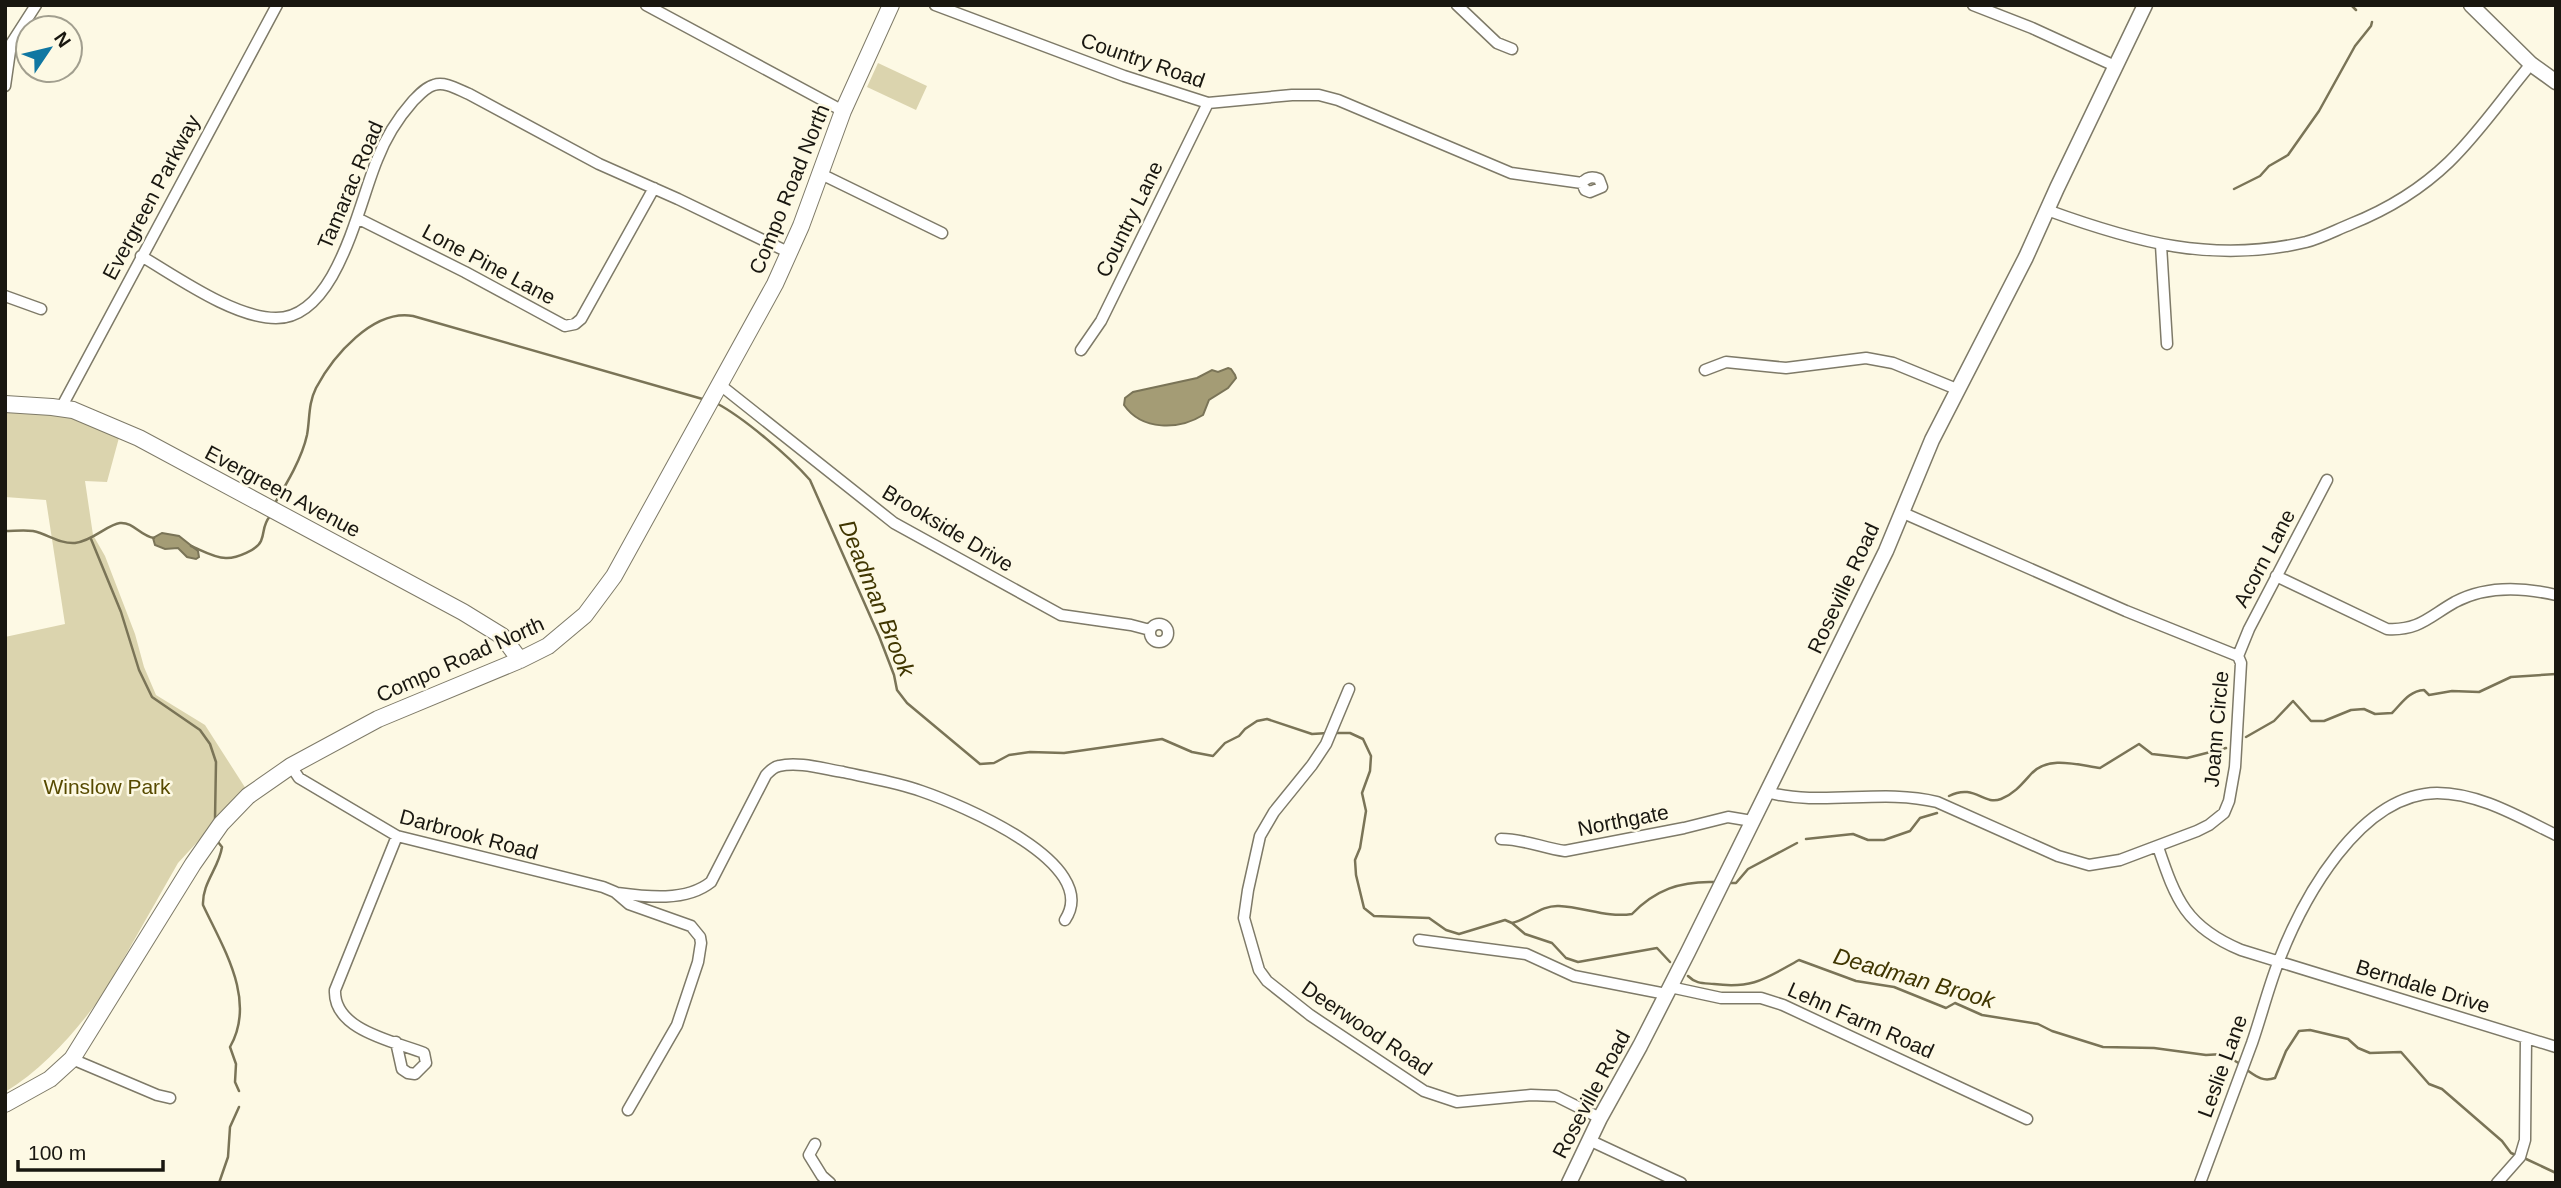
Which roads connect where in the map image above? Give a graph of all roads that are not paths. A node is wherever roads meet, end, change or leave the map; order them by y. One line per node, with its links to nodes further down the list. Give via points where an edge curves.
1 (36, 5): 14 (street, via 11,44)
2 (276, 5): 25 (street, Evergreen Parkway)
3 (646, 5): 16 (street)
4 (891, 5): 16 (main road, Compo Road North)
5 (935, 5): 15 (street, Country Road)
6 (1457, 5): 10 (street, via 1497,44)
7 (1973, 5): 12 (street)
8 (2145, 5): 12 (street, Roseville Road)
9 (2471, 5): 11 (street)
10 (1512, 49)
11 (2530, 64): 13 (street); 23 (street, via 2449,162 2376,214 2309,241 2263,250)
12 (2115, 66): 20 (street, Roseville Road)
13 (2556, 82)
14 (5, 86)
15 (1208, 103): 18 (street, Country Road, via 1319,95 1511,173); 29 (street, Country Lane, via 1101,321)
16 (843, 111): 17 (main road, Compo Road North)
17 (821, 174): 22 (street); 24 (main road, Compo Road North)
18 (1582, 183)
19 (654, 188): 21 (street, Lone Pine Lane, via 580,319 565,326); 21 (street, Tamarac Road, via 599,164 469,94 435,84 401,115 377,159); 24 (street, Tamarac Road)
20 (2048, 210): 23 (street); 31 (street, Roseville Road)
21 (357, 218): 25 (street, Tamarac Road, via 345,251 318,296 288,317 240,311)
22 (942, 233)
23 (2161, 245): 28 (street)
24 (790, 253): 32 (main road, Compo Road North)
25 (141, 256): 34 (street, Evergreen Parkway)
26 (5, 296): 27 (street)
27 (41, 310)
28 (2167, 344)
29 (1081, 350)
30 (1705, 370): 31 (street, via 1726,362 1786,368 1866,358 1893,363)
31 (1959, 390): 36 (street, Roseville Road)
32 (713, 395): 39 (street, Brookside Drive, via 894,523 1061,615); 41 (main road, Compo Road North, via 604,592 565,634)
33 (5, 404): 34 (main road, Evergreen Avenue)
34 (61, 408): 41 (main road, Evergreen Avenue, via 139,438 444,601 502,636)
35 (2327, 480): 37 (street, Acorn Lane)
36 (1900, 512): 40 (street, Joann Circle); 44 (street, Roseville Road, via 1886,551)
37 (2276, 576): 38 (street, via 2387,629 2419,625 2457,601 2481,593 2526,589); 40 (street, Acorn Lane)
38 (2556, 595)
39 (1150, 630)
40 (2238, 656): 49 (street, Joann Circle, via 2235,767 2224,813 2209,825)
41 (520, 660): 43 (main road, Compo Road North, via 402,707)
42 (1349, 689): 62 (street, Deerwood Road, via 1312,765 1273,812 1261,836 1245,907 1246,930 1262,975 1310,1015 1424,1091 1457,1102 1556,1096)
43 (291, 766): 47 (street, Darbrook Road, via 299,778); 58 (main road, Compo Road North, via 248,796 209,840)
44 (1766, 792): 45 (street, Roseville Road); 49 (street, Joann Circle, via 1786,798 1899,795 1925,799 2089,865)
45 (1752, 821): 48 (street, Northgate, via 1728,817 1565,851); 54 (street, Roseville Road)
46 (2556, 835): 53 (street, via 2510,812 2463,797 2434,793 2403,801 2355,834 2328,866)
47 (397, 836): 50 (street, Darbrook Road); 56 (street, via 334,997 344,1018 356,1027)
48 (1501, 839)
49 (2158, 847): 53 (street, Berndale Drive, via 2173,889 2192,920 2220,942)
50 (615, 892): 51 (street, Darbrook Road, via 651,898 706,886 766,775 778,766 793,765 920,791 991,821 1059,868 1072,905); 61 (street, Darbrook Road, via 642,910 691,926 702,943 677,1025)
51 (1065, 920)
52 (1419, 940): 54 (street, Lehn Farm Road, via 1526,954 1574,976)
53 (2278, 961): 55 (street, Berndale Drive); 69 (street, Leslie Lane)
54 (1668, 990): 62 (street, Roseville Road); 63 (street, Lehn Farm Road, via 1783,1004)
55 (2526, 1038): 57 (street, Berndale Drive); 70 (street, via 2523,1148)
56 (396, 1042)
57 (2556, 1047)
58 (72, 1059): 59 (street); 60 (main road, Compo Road North, via 50,1079)
59 (170, 1098)
60 (5, 1104)
61 (628, 1111)
62 (1600, 1118): 64 (street, Roseville Road)
63 (2026, 1119)
64 (1589, 1140): 67 (street, Roseville Road); 68 (street)
65 (815, 1144): 66 (street, via 809,1155)
66 (831, 1183)
67 (1569, 1183)
68 (1682, 1183)
69 (2200, 1183)
70 (2497, 1183)

